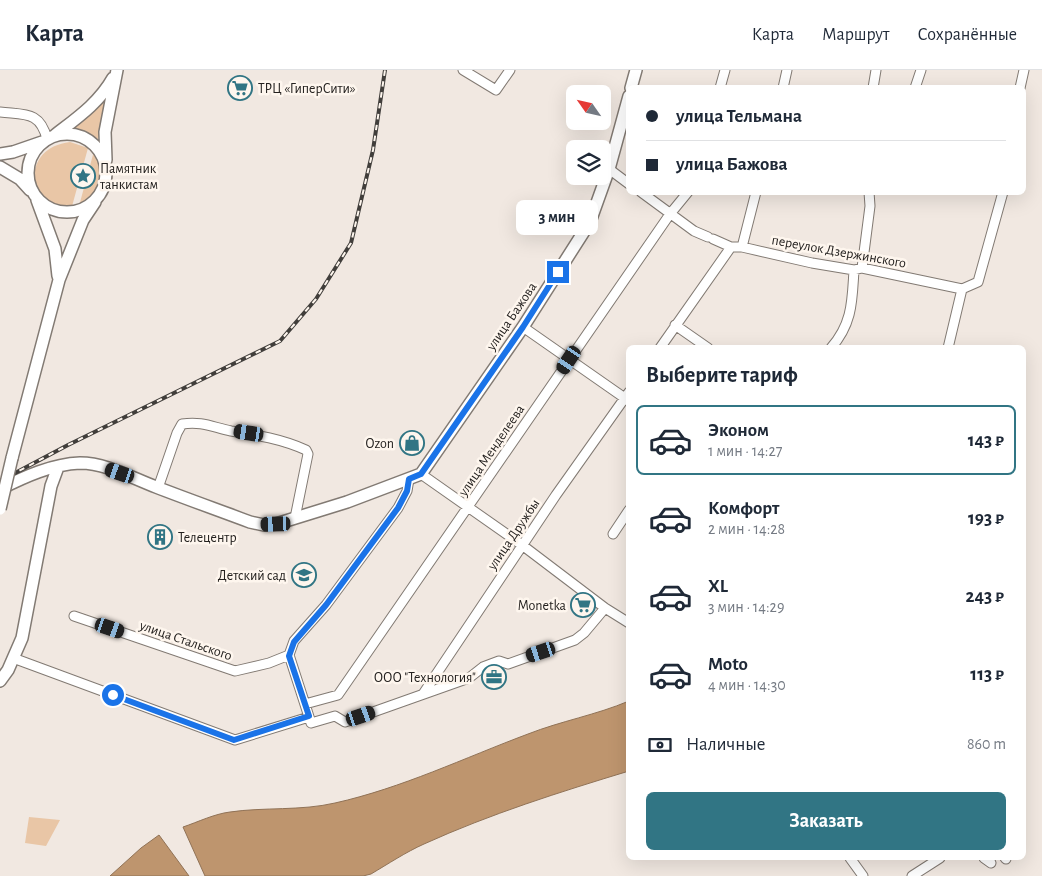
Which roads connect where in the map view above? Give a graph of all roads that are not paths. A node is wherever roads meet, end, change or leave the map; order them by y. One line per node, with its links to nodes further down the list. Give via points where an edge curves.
1 (117, 70): 18 (main road, via 100,98); 21 (main road, via 105,132)
2 (464, 70): 3 (street, via 496,90)
3 (510, 70)
4 (636, 70): 10 (main road)
5 (725, 70): 11 (street)
6 (788, 70): 12 (street)
7 (876, 70): 13 (street)
8 (921, 70): 14 (street)
9 (1024, 70): 15 (street)
10 (632, 85)
11 (721, 85)
12 (784, 85)
13 (874, 85)
14 (916, 85)
15 (1021, 85)
16 (626, 107): 20 (main road, улица Бажова)
17 (0, 112): 18 (street, via 33,117 43,125)
18 (47, 139): 19 (main road); 21 (main road, via 71,134 83,137 98,149); 26 (main road, via 33,154 28,169 29,185)
19 (0, 154)
20 (611, 162)
21 (106, 166): 32 (main road, via 107,178)
22 (0, 167): 26 (main road, via 20,179)
23 (611, 170): 24 (street)
24 (626, 182)
25 (603, 185): 40 (main road, улица Бажова, via 590,222)
26 (34, 195): 32 (main road, via 51,210 66,213 82,210); 37 (main road, via 55,249)
27 (645, 195): 33 (street)
28 (686, 195): 33 (street, улица Менделеева)
29 (755, 195): 34 (street)
30 (869, 195): 36 (street)
31 (1003, 195): 38 (street, via 978,282)
32 (95, 202): 37 (main road, via 83,220)
33 (670, 214): 35 (street, via 694,231); 45 (street, улица Менделеева)
34 (742, 247): 35 (street, переулок Дзержинского); 36 (street, переулок Дзержинского)
35 (731, 248): 39 (street)
36 (858, 269): 38 (street, переулок Дзержинского); 43 (street, via 847,324)
37 (59, 280): 54 (main road, bridge)
38 (962, 289): 44 (street)
39 (676, 325): 41 (street); 42 (street)
40 (523, 327): 45 (street); 49 (main road, улица Бажова)
41 (662, 345)
42 (704, 345)
43 (833, 345)
44 (949, 345)
45 (569, 360): 46 (street); 53 (street, улица Менделеева)
46 (626, 396)
47 (626, 398): 58 (street, улица Дружбы)
48 (58, 467): 51 (main road, via 91,464); 52 (main road, via 29,475); 63 (main road, via 51,486 24,627)
49 (421, 474): 50 (main road); 53 (street)
50 (409, 479): 56 (main road); 62 (street, via 398,508 326,605 294,642)
51 (158, 488): 56 (main road, via 257,523 276,524); 56 (street, via 182,424 196,422 268,436 306,450 308,454)
52 (0, 489)
53 (468, 508): 58 (street); 68 (street, улица Менделеева, via 338,695)
54 (0, 509)
55 (626, 514): 57 (street)
56 (295, 518)
57 (613, 534)
58 (522, 545): 59 (street); 67 (street, улица Дружбы)
59 (605, 608): 61 (street); 67 (street, via 575,640 508,664 500,661 491,664 468,678)
60 (74, 616): 62 (street, улица Стальского, via 235,672)
61 (626, 621)
62 (289, 656): 68 (street)
63 (14, 658): 64 (main road); 69 (street, via 234,740)
64 (8, 670): 65 (main road); 66 (main road)
65 (0, 681)
66 (0, 691)
67 (423, 694): 69 (street, via 345,722 335,716)
68 (305, 704): 69 (street)
69 (310, 720)
70 (851, 860): 72 (street)
71 (937, 860): 73 (street)
72 (863, 876)
73 (912, 876)

